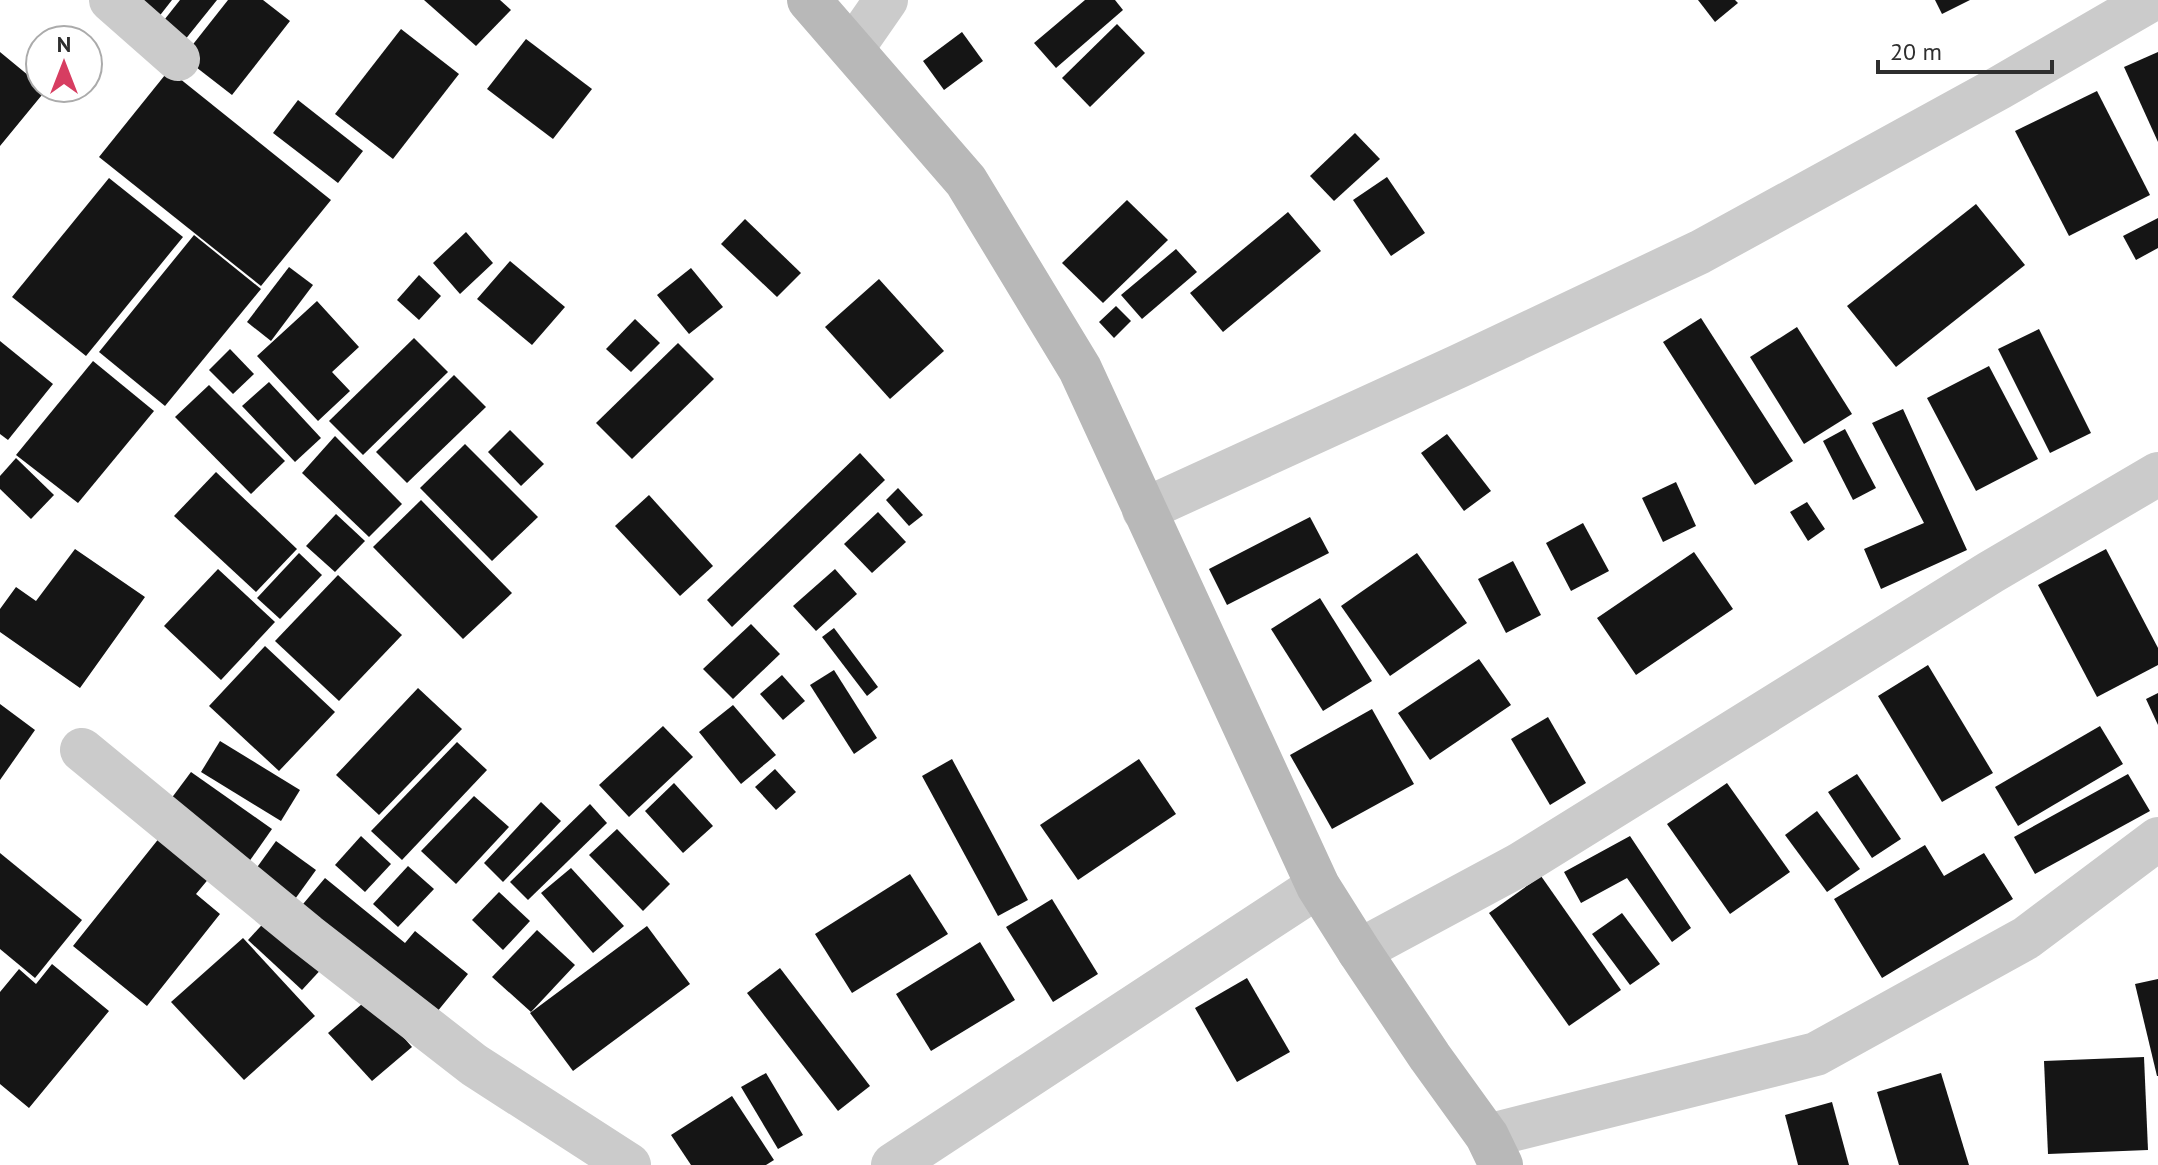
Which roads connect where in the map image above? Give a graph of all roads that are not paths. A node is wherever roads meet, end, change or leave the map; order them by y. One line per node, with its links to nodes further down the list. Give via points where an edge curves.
1 (111, 0): 6 (street)
2 (809, 0): 5 (street)
3 (886, 0): 5 (street)
4 (2151, 0): 8 (street, via 1700,252)
5 (852, 49): 8 (street, via 966,181 1080,369)
6 (178, 59)
7 (2158, 474): 12 (street, via 1519,865)
8 (1144, 510): 11 (street)
9 (82, 750): 14 (street, via 474,1065)
10 (2158, 839): 13 (street, via 2026,938 1816,1054)
11 (1318, 886): 12 (street); 15 (street)
12 (1359, 951): 13 (street)
13 (1494, 1150)
14 (629, 1165)
15 (893, 1165)

